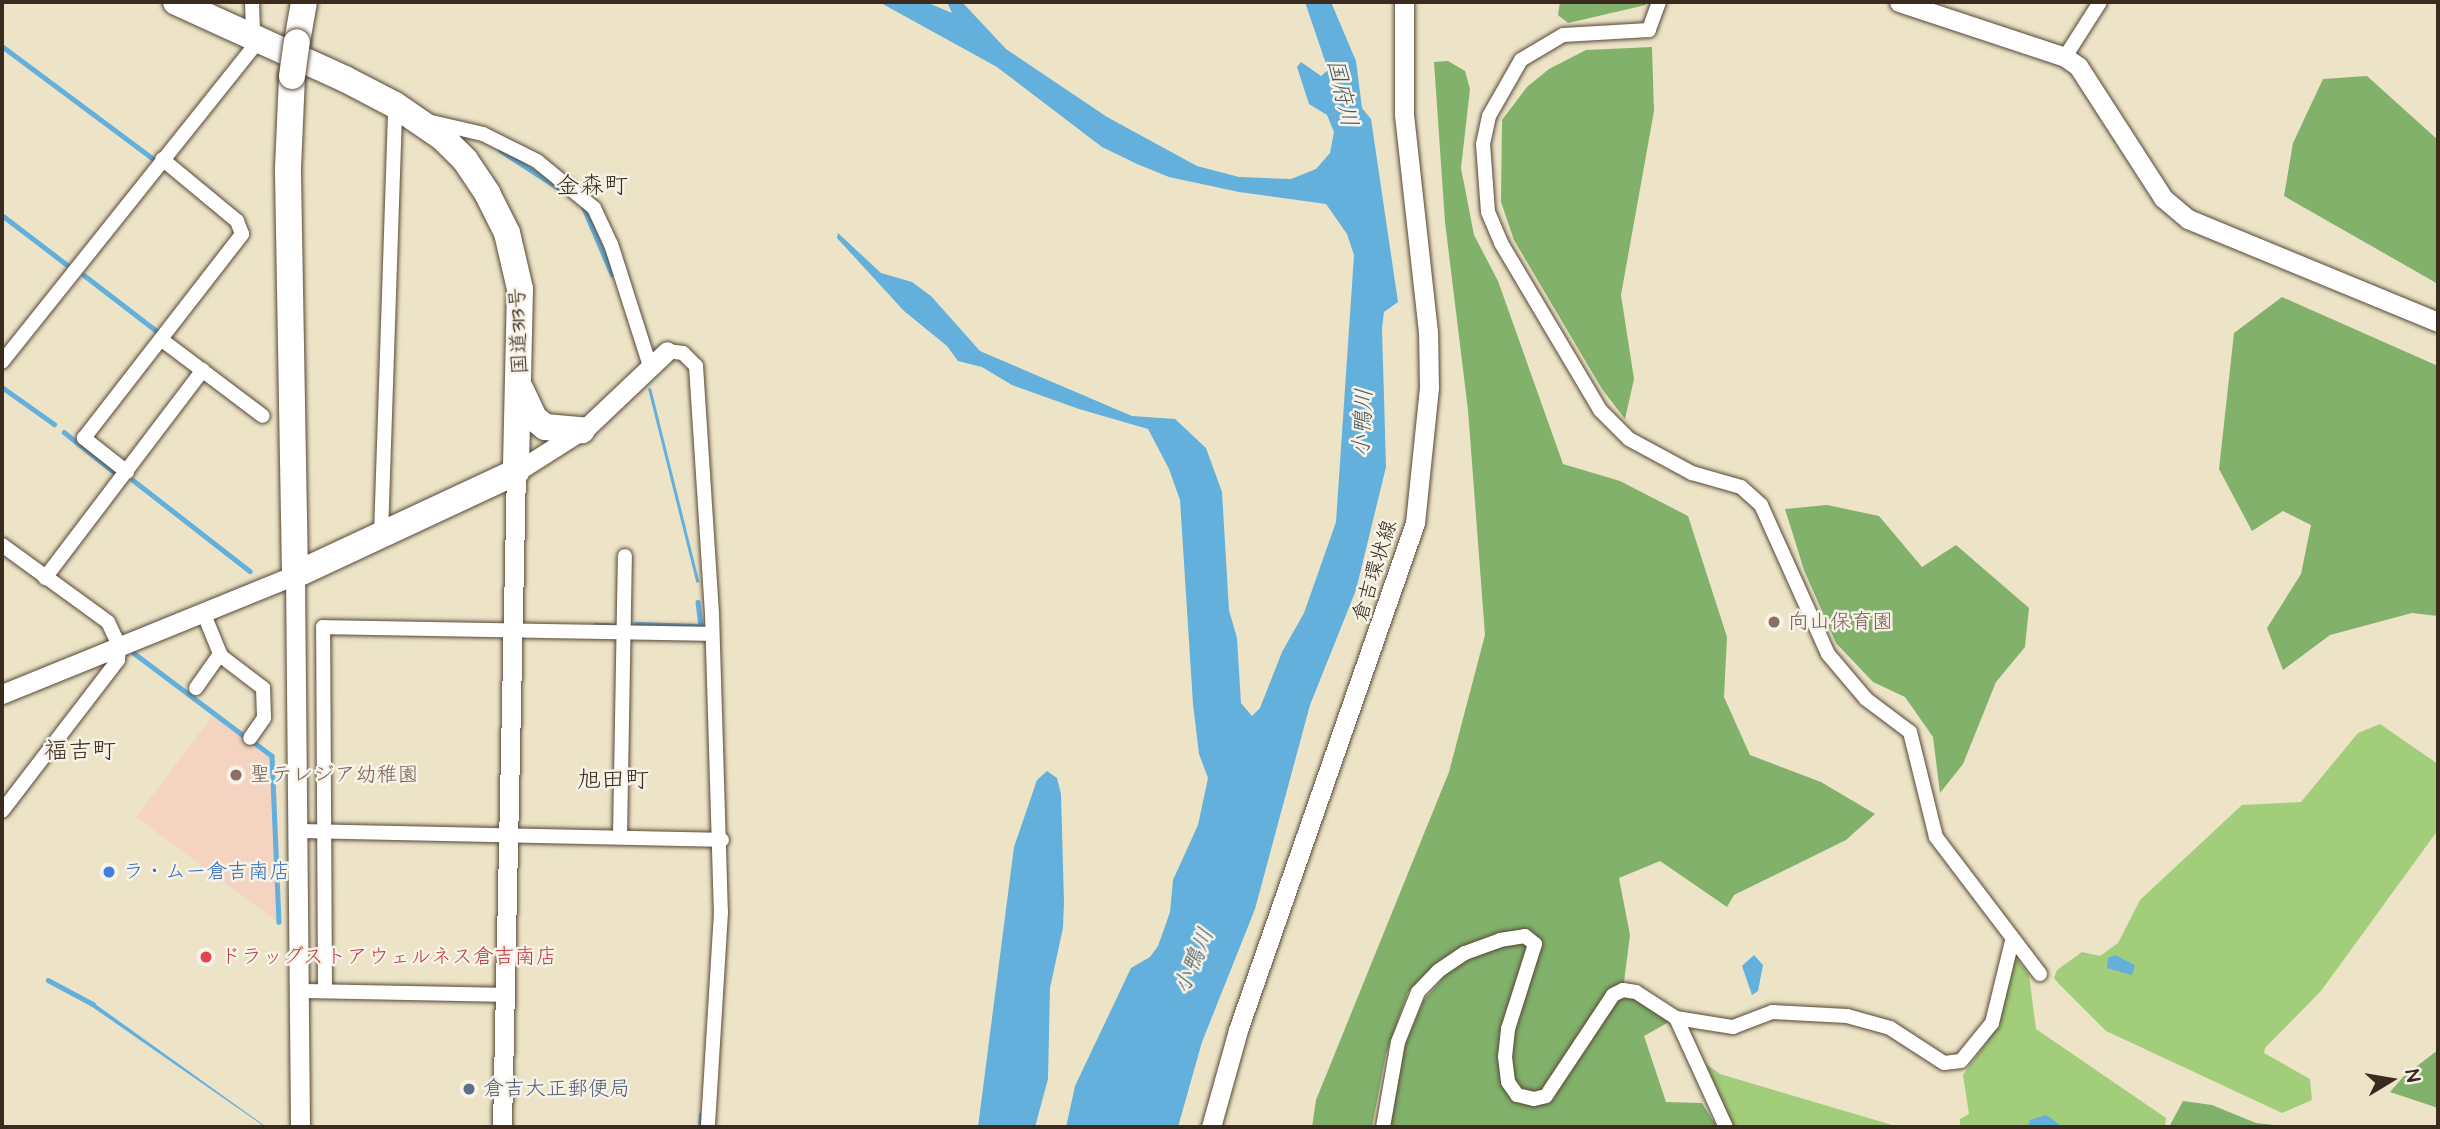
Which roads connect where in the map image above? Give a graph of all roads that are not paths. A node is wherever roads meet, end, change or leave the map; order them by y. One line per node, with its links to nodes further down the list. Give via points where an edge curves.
1 (176, 2): 8 (highway, 国道313号)
2 (252, 2): 8 (street)
3 (304, 2): 27 (highway, bridge, via 292,75 288,168)
4 (1404, 2): 53 (street, 倉吉環状線, via 1404,114 1428,332 1429,387 1415,523 1238,1030)
5 (1658, 2): 44 (street, via 1649,30 1563,34 1521,60 1489,116 1483,144 1488,212 1501,243 1601,410 1629,439 1692,473 1741,487 1761,505 1828,654 1866,699 1910,732 1936,837)
6 (1899, 2): 9 (street)
7 (2099, 2): 9 (street)
8 (255, 41): 10 (highway, 国道313号); 12 (street)
9 (2065, 57): 13 (street, via 2078,66 2103,99 2163,198 2188,219)
10 (395, 105): 11 (highway, 国道313号); 24 (street)
11 (419, 120): 17 (street, via 457,125 494,139 537,161 594,208 611,244); 19 (highway, 国道313号, via 466,160 508,233 520,289)
12 (162, 159): 14 (street, via 237,221 242,234); 16 (street)
13 (2438, 323)
14 (162, 340): 18 (street); 22 (street, via 84,438)
15 (667, 351): 17 (street); 32 (street, via 683,353 696,366)
16 (2, 362)
17 (650, 366): 21 (street)
18 (203, 370): 20 (street); 22 (street)
19 (520, 388): 21 (highway, via 534,418 545,427); 23 (highway, 国道313号)
20 (263, 416)
21 (582, 430): 23 (street)
22 (127, 472): 28 (street)
23 (516, 472): 24 (highway); 30 (street)
24 (382, 535): 27 (highway)
25 (2, 545): 28 (street)
26 (625, 556): 31 (street)
27 (295, 575): 29 (street); 39 (street)
28 (45, 578): 33 (street, via 108,622)
29 (203, 612): 33 (street); 34 (street)
30 (513, 631): 31 (street); 40 (street, via 323,627); 41 (street)
31 (625, 632): 32 (street); 42 (street)
32 (712, 634): 43 (street)
33 (119, 646): 36 (street); 38 (street, via 118,660)
34 (220, 654): 35 (street); 37 (street, via 263,688 264,718)
35 (196, 688)
36 (2, 694)
37 (250, 738)
38 (2, 811)
39 (296, 831): 40 (street); 46 (street)
40 (324, 831): 41 (street); 47 (street)
41 (509, 836): 42 (street); 48 (street)
42 (620, 836): 43 (street)
43 (722, 840): 52 (street, via 719,1007)
44 (2011, 941): 45 (street); 49 (street, via 1992,1023 1961,1061 1944,1063 1890,1028 1847,1016 1772,1012 1733,1027)
45 (2040, 974)
46 (299, 991): 47 (street); 50 (street)
47 (325, 992): 48 (street)
48 (505, 995): 51 (street)
49 (1676, 1018): 54 (street, via 1636,992 1623,990 1612,995 1546,1096 1517,1095 1508,1082 1508,1029 1535,944 1525,936 1500,940 1456,959 1418,992 1398,1042); 55 (street)
50 (300, 1127)
51 (502, 1127)
52 (708, 1127)
53 (1211, 1127)
54 (1383, 1127)
55 (1726, 1127)

